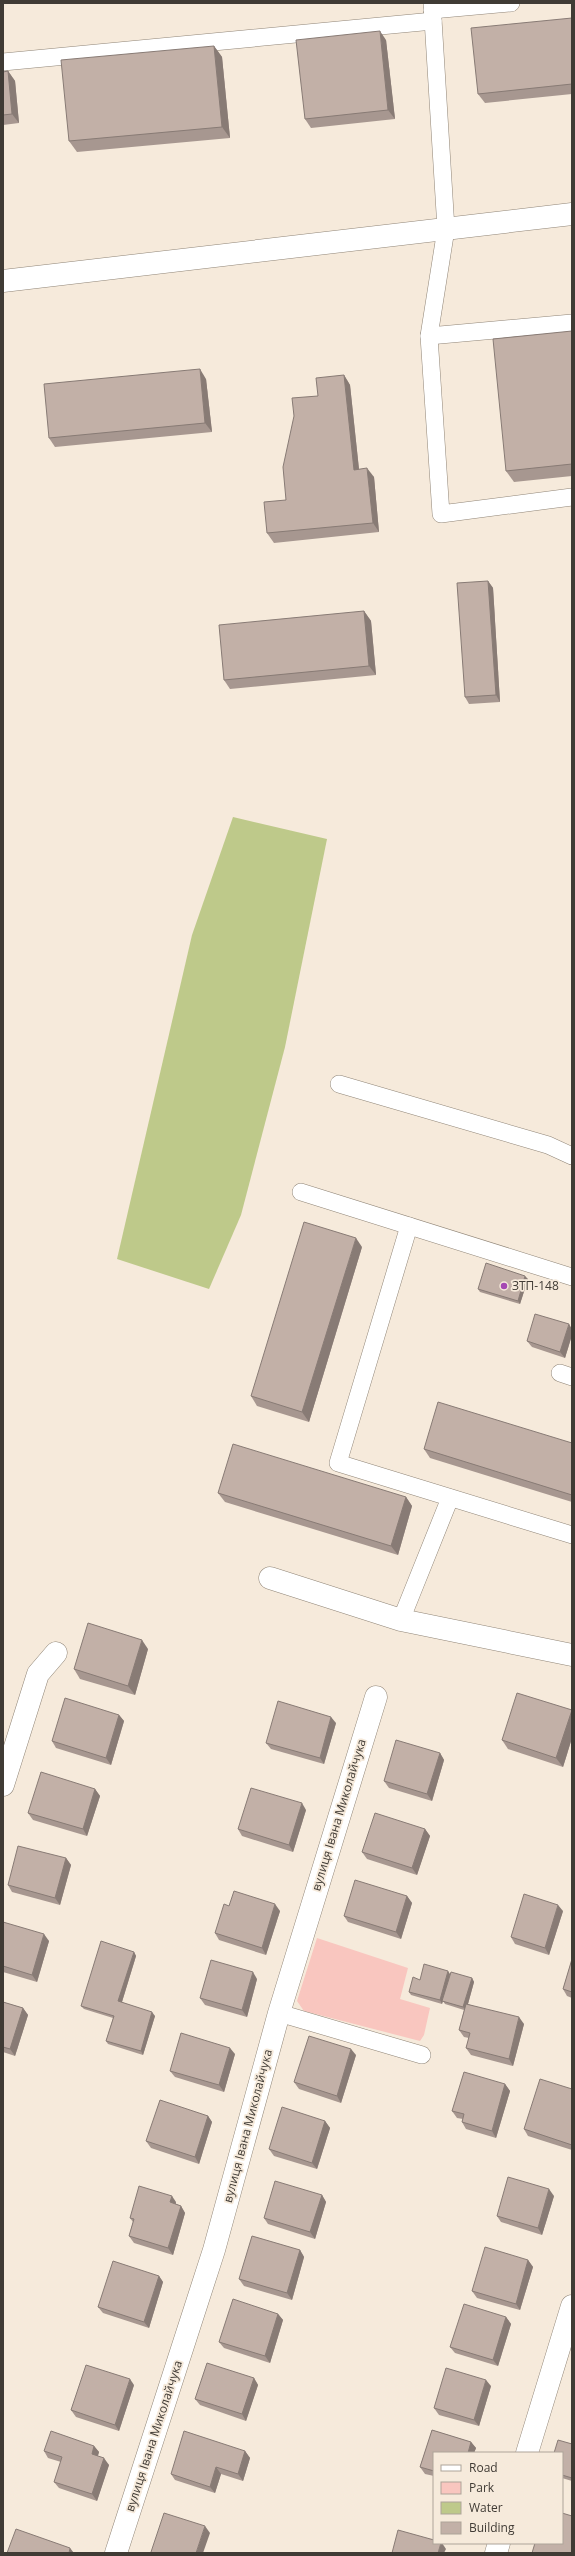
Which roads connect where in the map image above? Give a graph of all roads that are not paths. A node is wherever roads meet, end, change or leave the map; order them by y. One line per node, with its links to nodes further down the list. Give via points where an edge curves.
1 (511, 3): 2 (lane)
2 (432, 11): 3 (lane); 5 (lane)
3 (3, 62)
4 (572, 214): 5 (street)
5 (446, 229): 6 (street); 8 (lane)
6 (3, 281)
7 (572, 323): 8 (lane)
8 (429, 336): 9 (lane, via 441,514)
9 (572, 497)
10 (339, 1084): 11 (lane, via 548,1145)
11 (572, 1156)
12 (300, 1192): 13 (lane)
13 (409, 1226): 14 (lane); 15 (lane, via 338,1462)
14 (572, 1277)
15 (450, 1498): 16 (lane); 18 (lane)
16 (572, 1535)
17 (270, 1578): 18 (street)
18 (401, 1620): 20 (street)
19 (56, 1652): 22 (street, via 38,1674)
20 (572, 1655)
21 (376, 1697): 23 (street, вулиця Івана Миколайчука)
22 (3, 1785)
23 (279, 2013): 24 (lane); 27 (street, вулиця Івана Миколайчука, via 214,2250)
24 (422, 2055)
25 (572, 2306): 26 (street)
26 (527, 2452)
27 (116, 2553)

